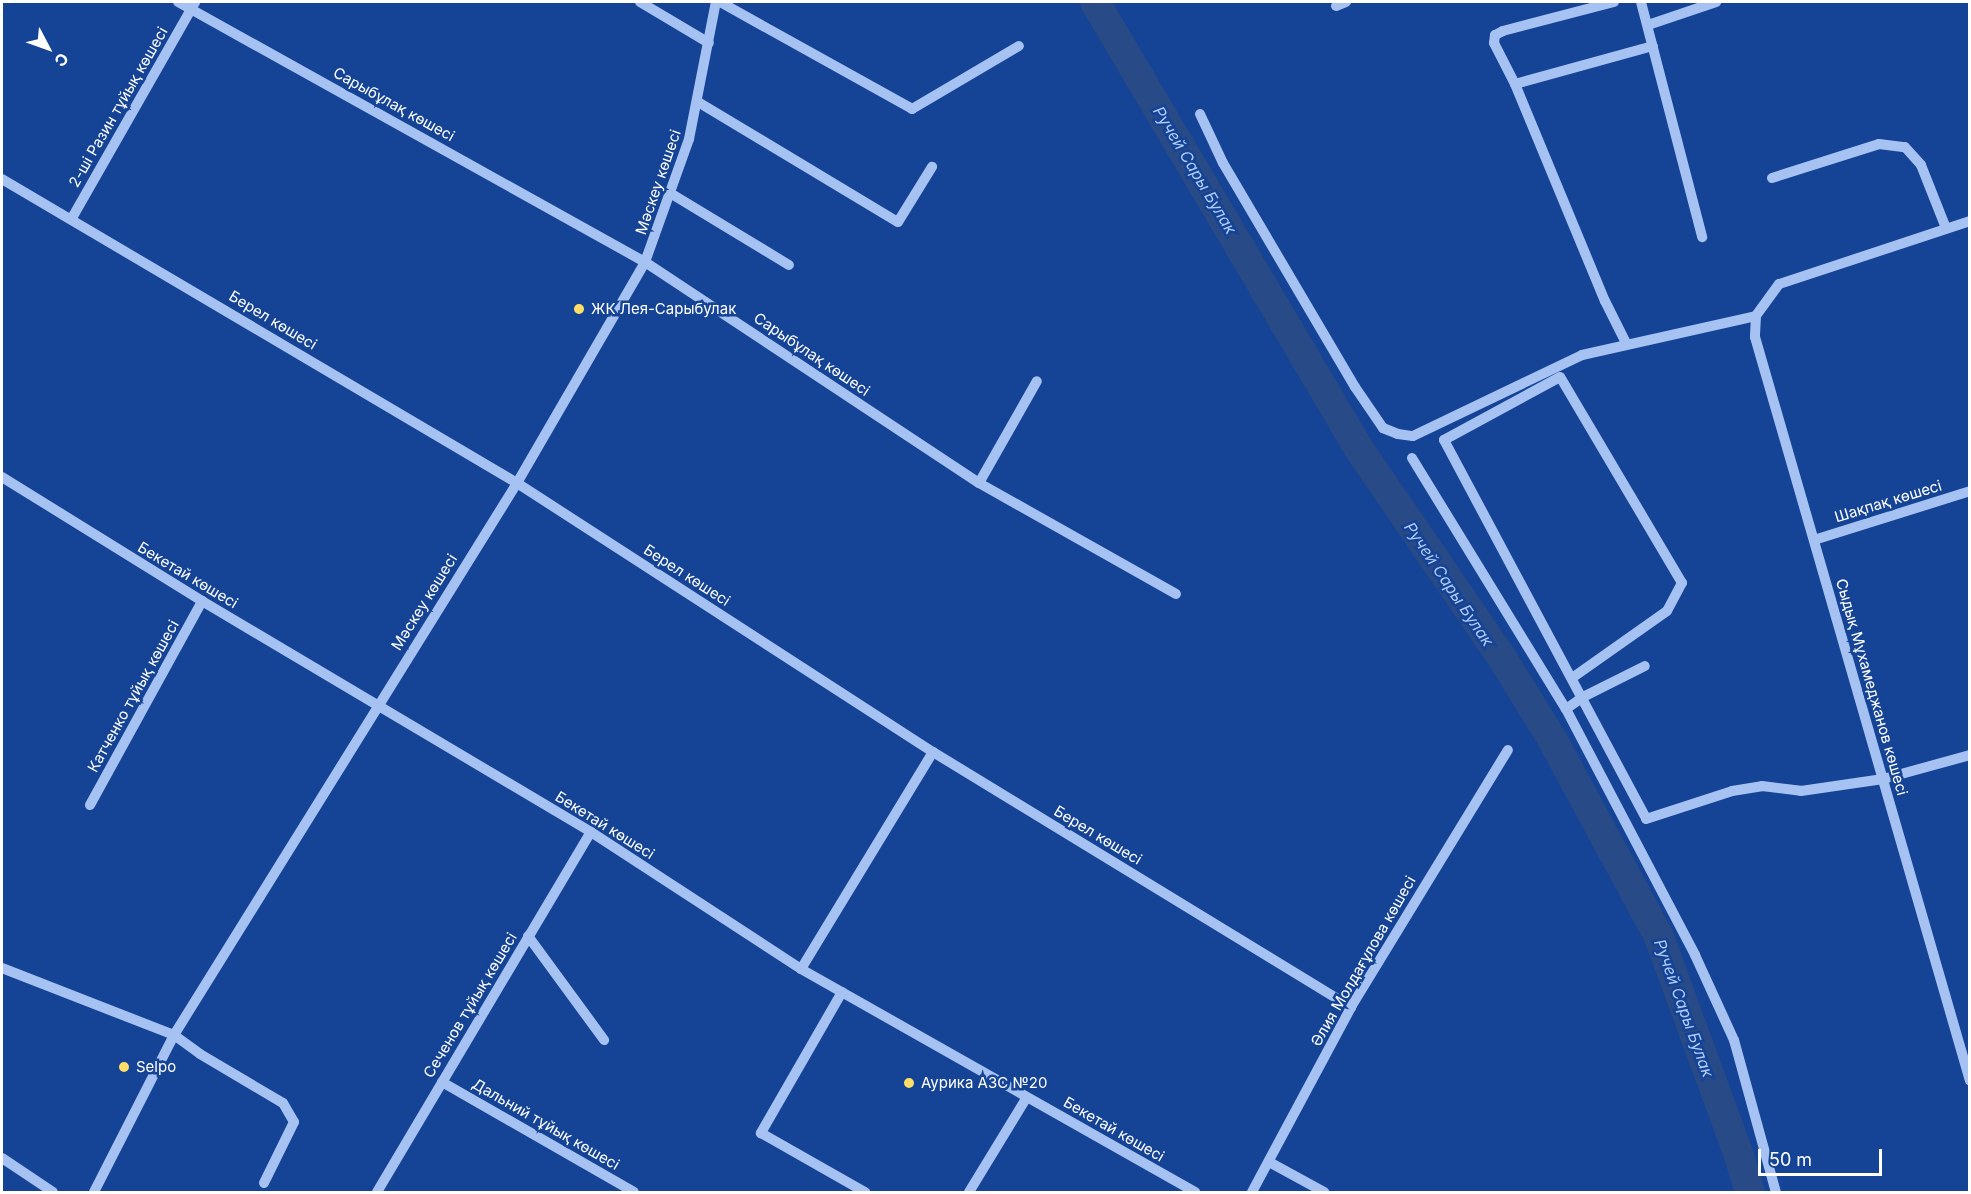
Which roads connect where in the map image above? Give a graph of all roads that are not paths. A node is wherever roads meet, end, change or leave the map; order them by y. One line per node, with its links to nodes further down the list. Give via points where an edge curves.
1 (178, 2): 7 (street, Сарыбұлақ көшесі)
2 (640, 2): 9 (street)
3 (718, 2): 9 (street, Мәскеу көшесі); 10 (street, via 912,109)
4 (1614, 2): 12 (street, via 1495,35 1494,43)
5 (1641, 2): 8 (street)
6 (1716, 2): 8 (street)
7 (193, 6): 19 (street, 2-ші Разин тұйық көшесі); 23 (street, Сарыбұлақ көшесі)
8 (1648, 25): 11 (street)
9 (709, 43): 13 (street, Мәскеу көшесі)
10 (1019, 46)
11 (1653, 46): 12 (street); 22 (street)
12 (1515, 84): 26 (street)
13 (698, 102): 15 (street, via 898,222); 18 (street, Мәскеу көшесі)
14 (1200, 114): 26 (street, via 1266,237 1354,387 1383,428 1413,436 1582,355)
15 (932, 167)
16 (1772, 178): 21 (street, via 1879,144 1905,147 1921,165)
17 (2, 179): 19 (street, Берел көшесі)
18 (670, 193): 23 (street, Мәскеу көшесі); 24 (street)
19 (72, 218): 30 (street, Берел көшесі)
20 (1970, 220): 21 (street)
21 (1946, 228): 25 (street, via 1779,284)
22 (1701, 237)
23 (645, 262): 30 (street, Мәскеу көшесі); 31 (street, Сарыбұлақ көшесі)
24 (789, 265)
25 (1756, 316): 26 (street); 33 (street, Сыдық Мұхамеджанов көшесі, via 1755,337)
26 (1626, 343)
27 (1037, 381): 31 (street)
28 (1412, 458): 40 (street)
29 (2, 477): 35 (street, Бекетай көшесі)
30 (518, 483): 39 (street, Мәскеу көшесі); 42 (street, Берел көшесі)
31 (979, 483): 34 (street, Сарыбұлақ көшесі)
32 (1970, 492): 33 (street, Шақпақ көшесі)
33 (1815, 540): 44 (street, Сыдық Мұхамеджанов көшесі)
34 (1176, 594)
35 (202, 602): 39 (street, Бекетай көшесі); 45 (street, Катченко тұйық көшесі)
36 (1646, 666): 38 (street)
37 (1572, 678): 37 (street, via 1444,440 1560,377 1682,583 1667,611); 38 (street)
38 (1583, 697): 40 (street); 44 (street, via 1646,819 1732,791 1762,786 1801,791)
39 (377, 704): 46 (street, Бекетай көшесі); 52 (street, Мәскеу көшесі)
40 (1566, 709): 69 (street, via 1695,956 1734,1040)
41 (1508, 750): 51 (street, Әлия Молдағұлова көшесі)
42 (933, 752): 49 (street); 51 (street, Берел көшесі)
43 (1970, 755): 44 (street)
44 (1883, 779): 54 (street, Сыдық Мұхамеджанов көшесі)
45 (90, 805)
46 (591, 832): 47 (street, Сеченов тұйық көшесі); 49 (street, Бекетай көшесі)
47 (528, 936): 53 (street); 55 (street, Сеченов тұйық көшесі)
48 (2, 968): 52 (street)
49 (801, 969): 50 (street, Бекетай көшесі)
50 (842, 992): 56 (street, Бекетай көшесі); 64 (street, via 761,1133)
51 (1351, 1007): 58 (street, Әлия Молдағұлова көшесі)
52 (174, 1035): 59 (street, via 283,1103 294,1122); 61 (street, Мәскеу көшесі)
53 (604, 1040)
54 (1970, 1081)
55 (442, 1082): 62 (street, Сеченов тұйық көшесі); 63 (street, Дальний тұйық көшесі)
56 (1027, 1097): 65 (street); 66 (street, Бекетай көшесі)
57 (2, 1158): 60 (street)
58 (1269, 1162): 67 (street, Әлия Молдағұлова көшесі); 68 (street)
59 (264, 1183)
60 (53, 1192)
61 (94, 1192)
62 (377, 1192)
63 (634, 1192)
64 (865, 1192)
65 (969, 1192)
66 (1195, 1192)
67 (1252, 1192)
68 (1324, 1192)
69 (1776, 1192)

